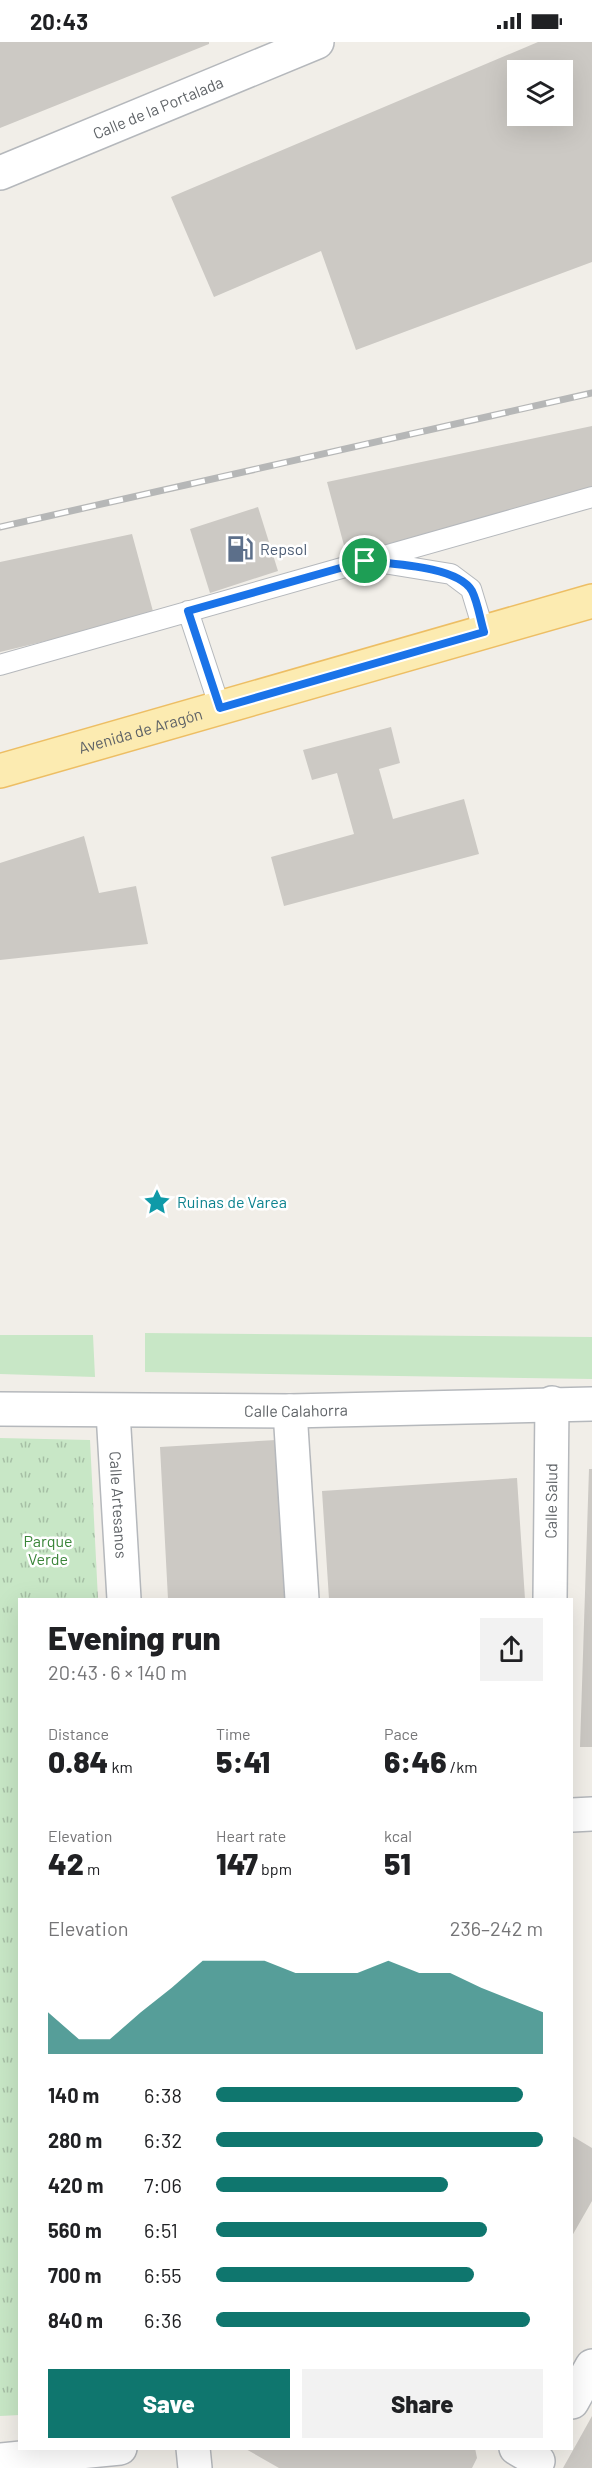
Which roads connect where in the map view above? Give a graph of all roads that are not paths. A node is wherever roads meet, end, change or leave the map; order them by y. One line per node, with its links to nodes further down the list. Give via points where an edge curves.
1 (318, 42): 2 (street, Calle de la Portalada)
2 (0, 173)
3 (592, 497): 4 (lane)
4 (365, 561): 6 (lane); 7 (lane, via 451,574 471,589)
5 (592, 601): 7 (main road, Avenida de Aragón)
6 (188, 611): 8 (lane); 9 (lane)
7 (484, 632): 9 (main road, Avenida de Aragón)
8 (0, 664)
9 (220, 708): 10 (main road, Avenida de Aragón)
10 (0, 771)
11 (552, 1403): 12 (street, Calle Calahorra); 14 (street, Calle Calahorra); 18 (street, Calle Salud)
12 (592, 1404)
13 (0, 1409): 15 (street, Calle Calahorra)
14 (290, 1411): 15 (street, Calle Calahorra); 17 (street)
15 (113, 1412): 16 (street, Calle Artesanos)
16 (124, 1598)
17 (302, 1598)
18 (550, 1598)
19 (592, 1814): 20 (street)
20 (573, 1815)
21 (592, 2366): 22 (street)
22 (573, 2400)
23 (100, 2450): 25 (street, via 0,2460)
24 (193, 2450): 26 (street)
25 (23, 2468)
26 (195, 2468)

